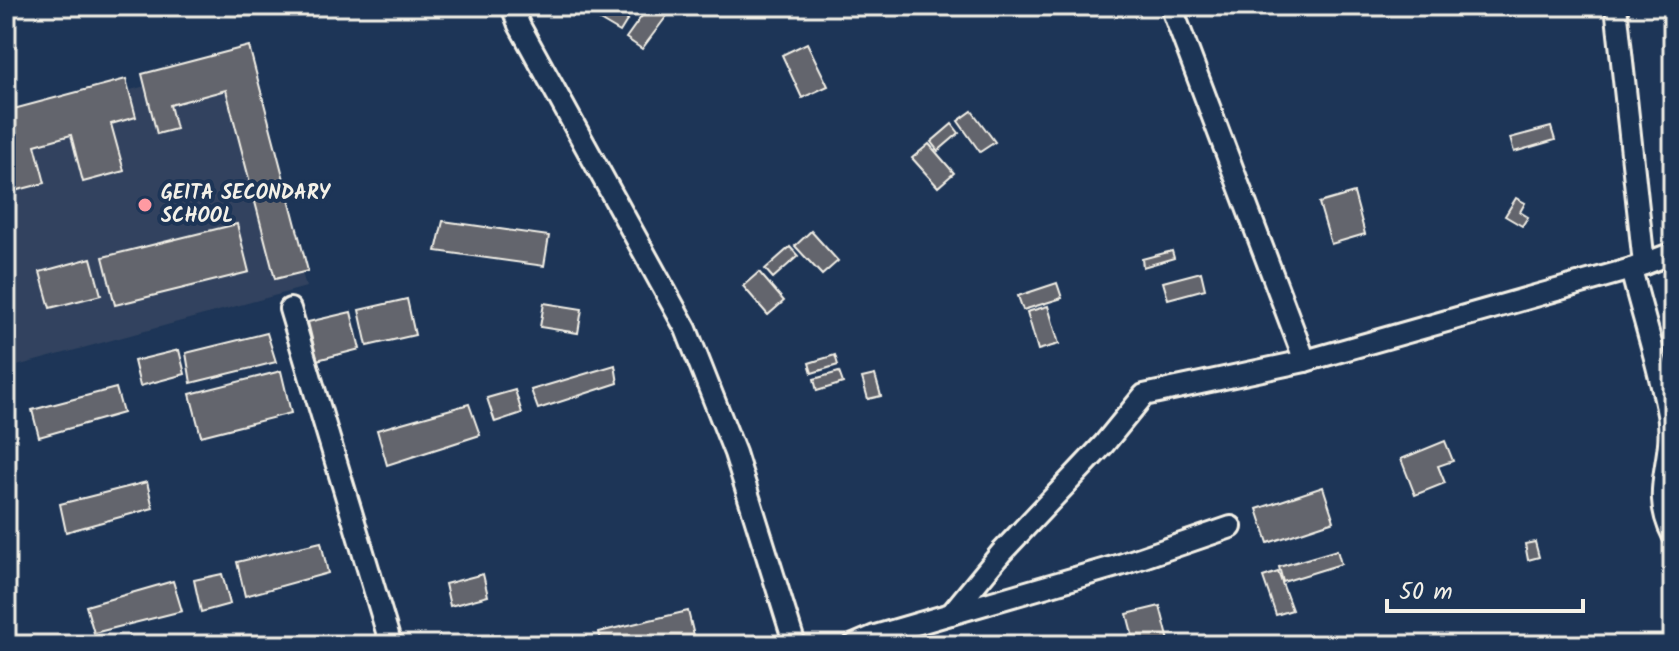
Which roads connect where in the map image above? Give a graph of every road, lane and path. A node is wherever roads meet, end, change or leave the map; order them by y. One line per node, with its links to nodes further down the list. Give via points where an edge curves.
1 (512, 6): 12 (street, via 686,329 735,453)
2 (1171, 6): 7 (street)
3 (1616, 6): 5 (street)
4 (1673, 253): 5 (street)
5 (1637, 267): 7 (street); 9 (street, via 1668,414 1671,440 1661,485)
6 (290, 309): 11 (street)
7 (1305, 361): 10 (street, via 1144,395)
8 (1231, 527): 10 (street)
9 (1673, 535)
10 (951, 614): 13 (street)
11 (391, 645)
12 (795, 645)
13 (854, 645)

